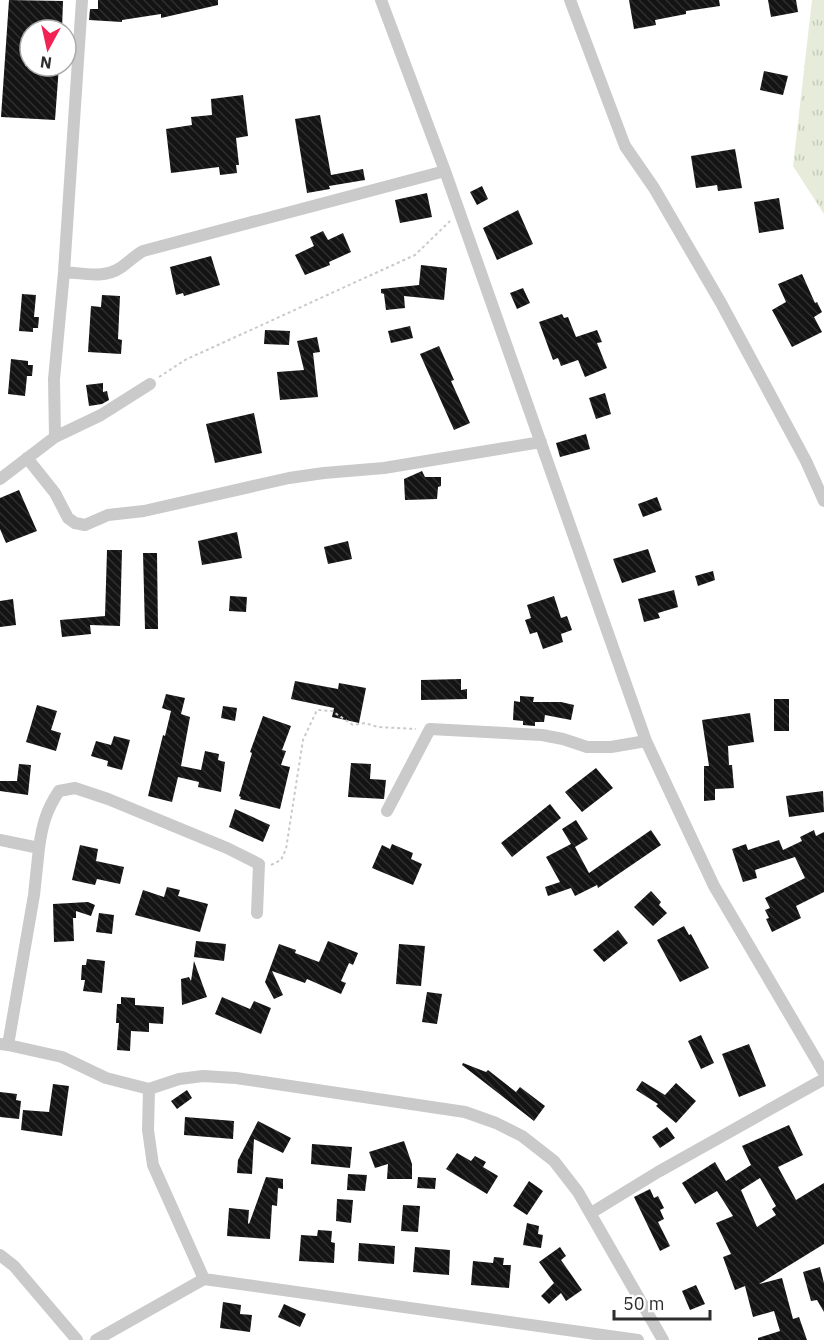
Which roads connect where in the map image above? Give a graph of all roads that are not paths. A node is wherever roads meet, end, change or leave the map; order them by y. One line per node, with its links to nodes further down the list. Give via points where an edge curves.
1 (82, 0): 5 (street)
2 (381, 0): 4 (street)
3 (570, 0): 11 (street, via 625,146 721,303)
4 (446, 171): 5 (street, via 143,251 111,273); 8 (street)
5 (64, 272): 7 (street, via 54,379)
6 (150, 384): 7 (street, via 101,415)
7 (55, 437): 9 (street)
8 (541, 442): 9 (street, via 384,468 289,478 144,511 108,515 85,525 68,518 55,493); 12 (street)
9 (27, 458): 10 (street)
10 (0, 479)
11 (824, 501)
12 (646, 741): 13 (street, via 587,747 542,735 430,729); 18 (street, via 714,886)
13 (387, 811)
14 (0, 840): 15 (street)
15 (39, 848): 16 (street, via 49,806 59,791 75,788 260,864); 17 (street, via 34,895)
16 (257, 913)
17 (4, 1045): 20 (street, via 62,1057 106,1078)
18 (824, 1073)
19 (824, 1079): 21 (street)
20 (149, 1089): 21 (street, via 179,1078 236,1078 465,1112 522,1136 554,1161); 23 (street, via 148,1130 153,1165)
21 (591, 1213): 27 (street)
22 (0, 1255): 24 (street)
23 (204, 1279): 25 (street); 26 (street)
24 (77, 1340)
25 (96, 1340)
26 (638, 1340)
27 (663, 1340)

